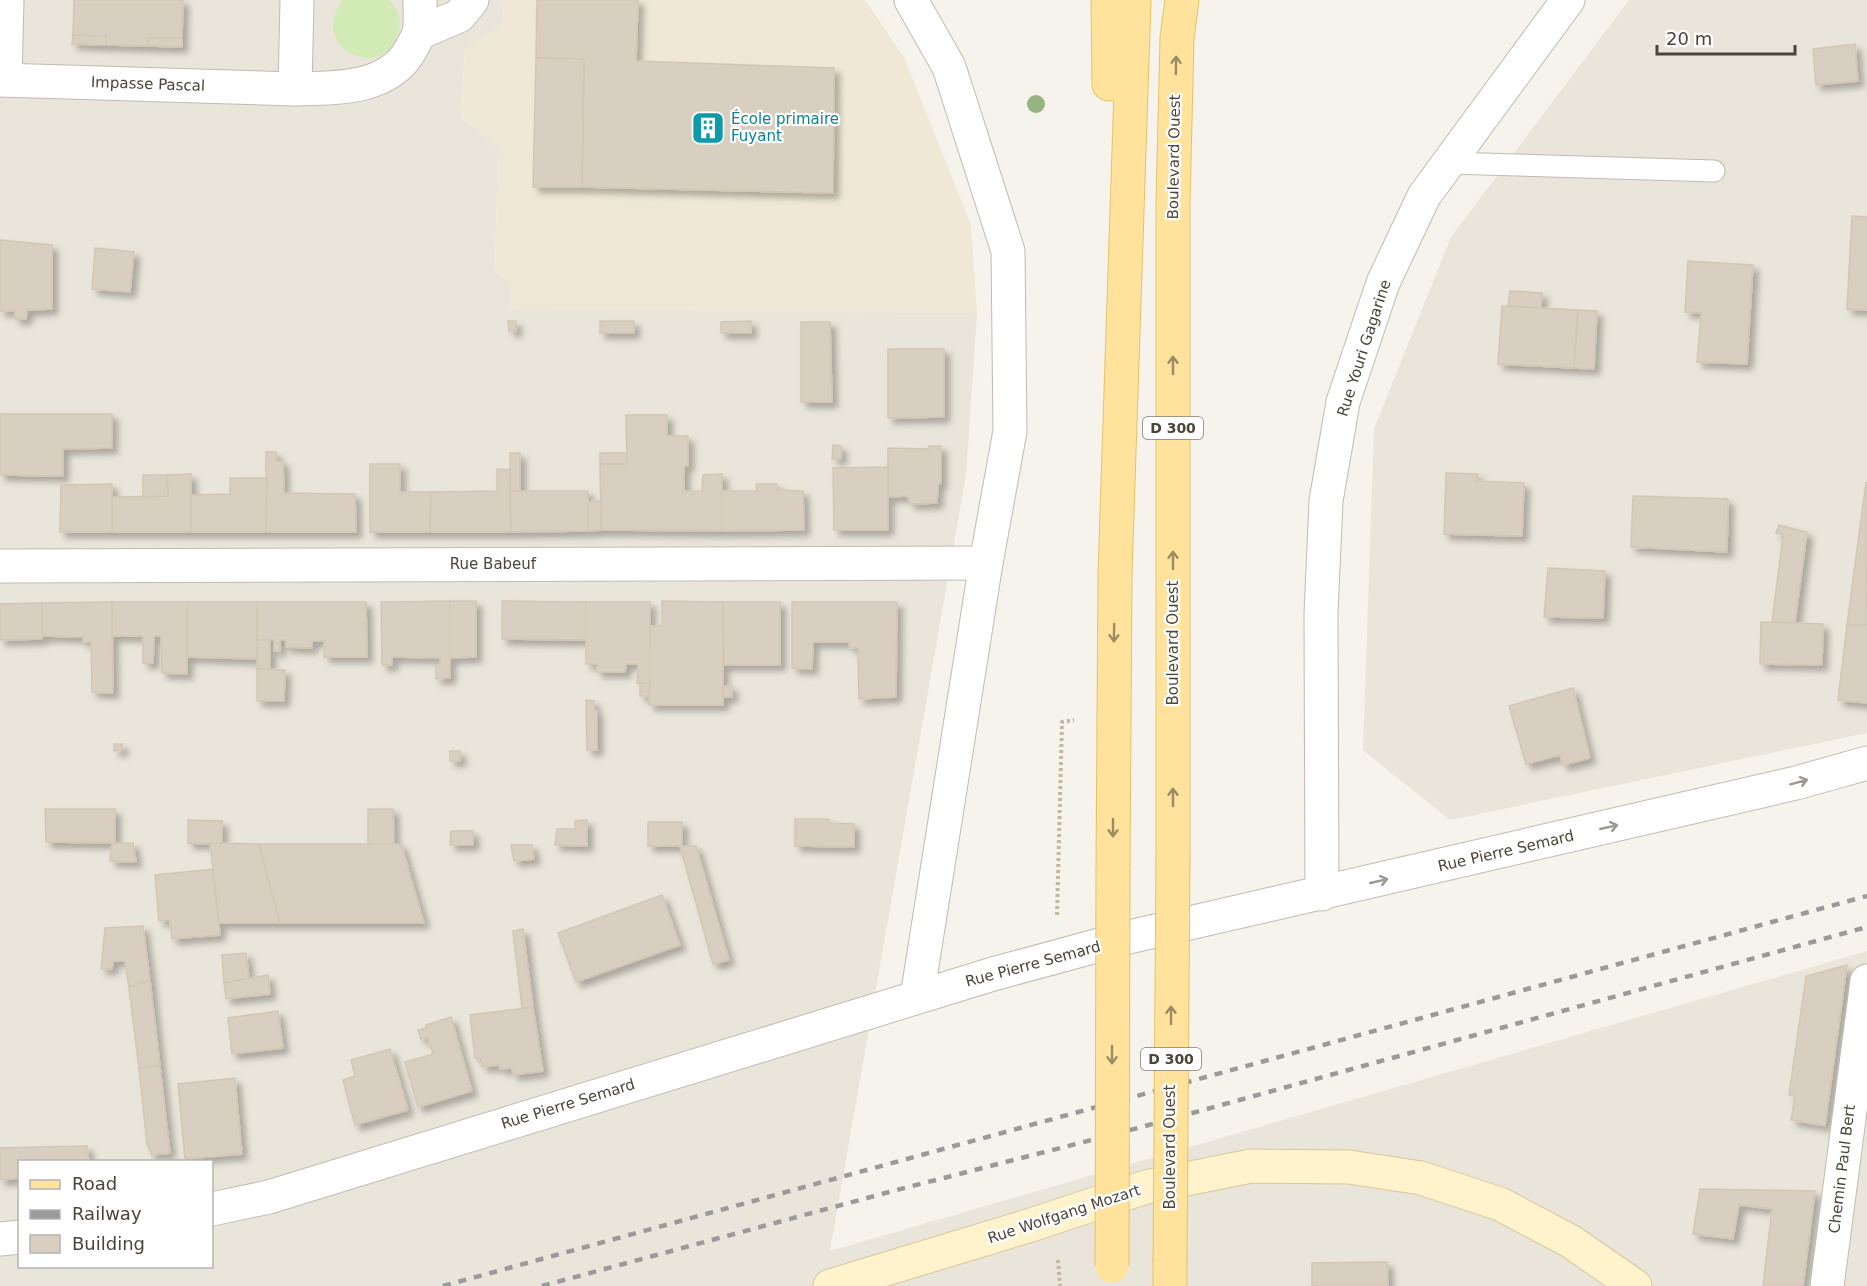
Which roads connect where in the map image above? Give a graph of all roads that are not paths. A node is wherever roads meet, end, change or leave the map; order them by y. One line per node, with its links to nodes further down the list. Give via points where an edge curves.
1 (7, 0): 11 (street)
2 (297, 0): 12 (street)
3 (420, 0): 10 (street, Impasse Pascal)
4 (472, 0): 10 (street, via 459,16)
5 (911, 0): 15 (street, via 949,67 1008,251 1010,431)
6 (1108, 0): 17 (main road)
7 (1134, 0): 17 (main road)
8 (1182, 0): 25 (main road, Boulevard Ouest / D 300, one-way to 8, bridge, via 1173,204 1177,38)
9 (1568, 0): 13 (street, Rue Youri Gagarine)
10 (419, 33): 12 (street, Impasse Pascal, via 405,60 381,77 363,85)
11 (2, 80): 12 (street, Impasse Pascal)
12 (295, 89)
13 (1449, 163): 14 (lane); 19 (street, Rue Youri Gagarine, via 1424,196 1383,284 1343,402 1326,501)
14 (1714, 171)
15 (986, 563): 16 (street, Rue Babeuf); 21 (street)
16 (0, 566)
17 (1115, 574): 26 (main road, one-way to 26, bridge)
18 (1867, 763): 19 (street, Rue Pierre Semard, one-way to 18)
19 (1322, 894): 21 (street, Rue Pierre Semard, via 1129,937)
20 (1867, 981): 29 (street, Chemin Paul Bert)
21 (917, 997): 22 (street, Rue Pierre Semard, via 269,1197)
22 (213, 1209)
23 (18, 1237): 24 (street)
24 (0, 1239)
25 (1170, 1274)
26 (1112, 1276)
27 (830, 1286): 28 (street, Rue Wolfgang Mozart, via 1146,1187 1251,1166 1349,1167 1421,1178 1500,1204 1570,1241)
28 (1635, 1286)
29 (1827, 1286)

